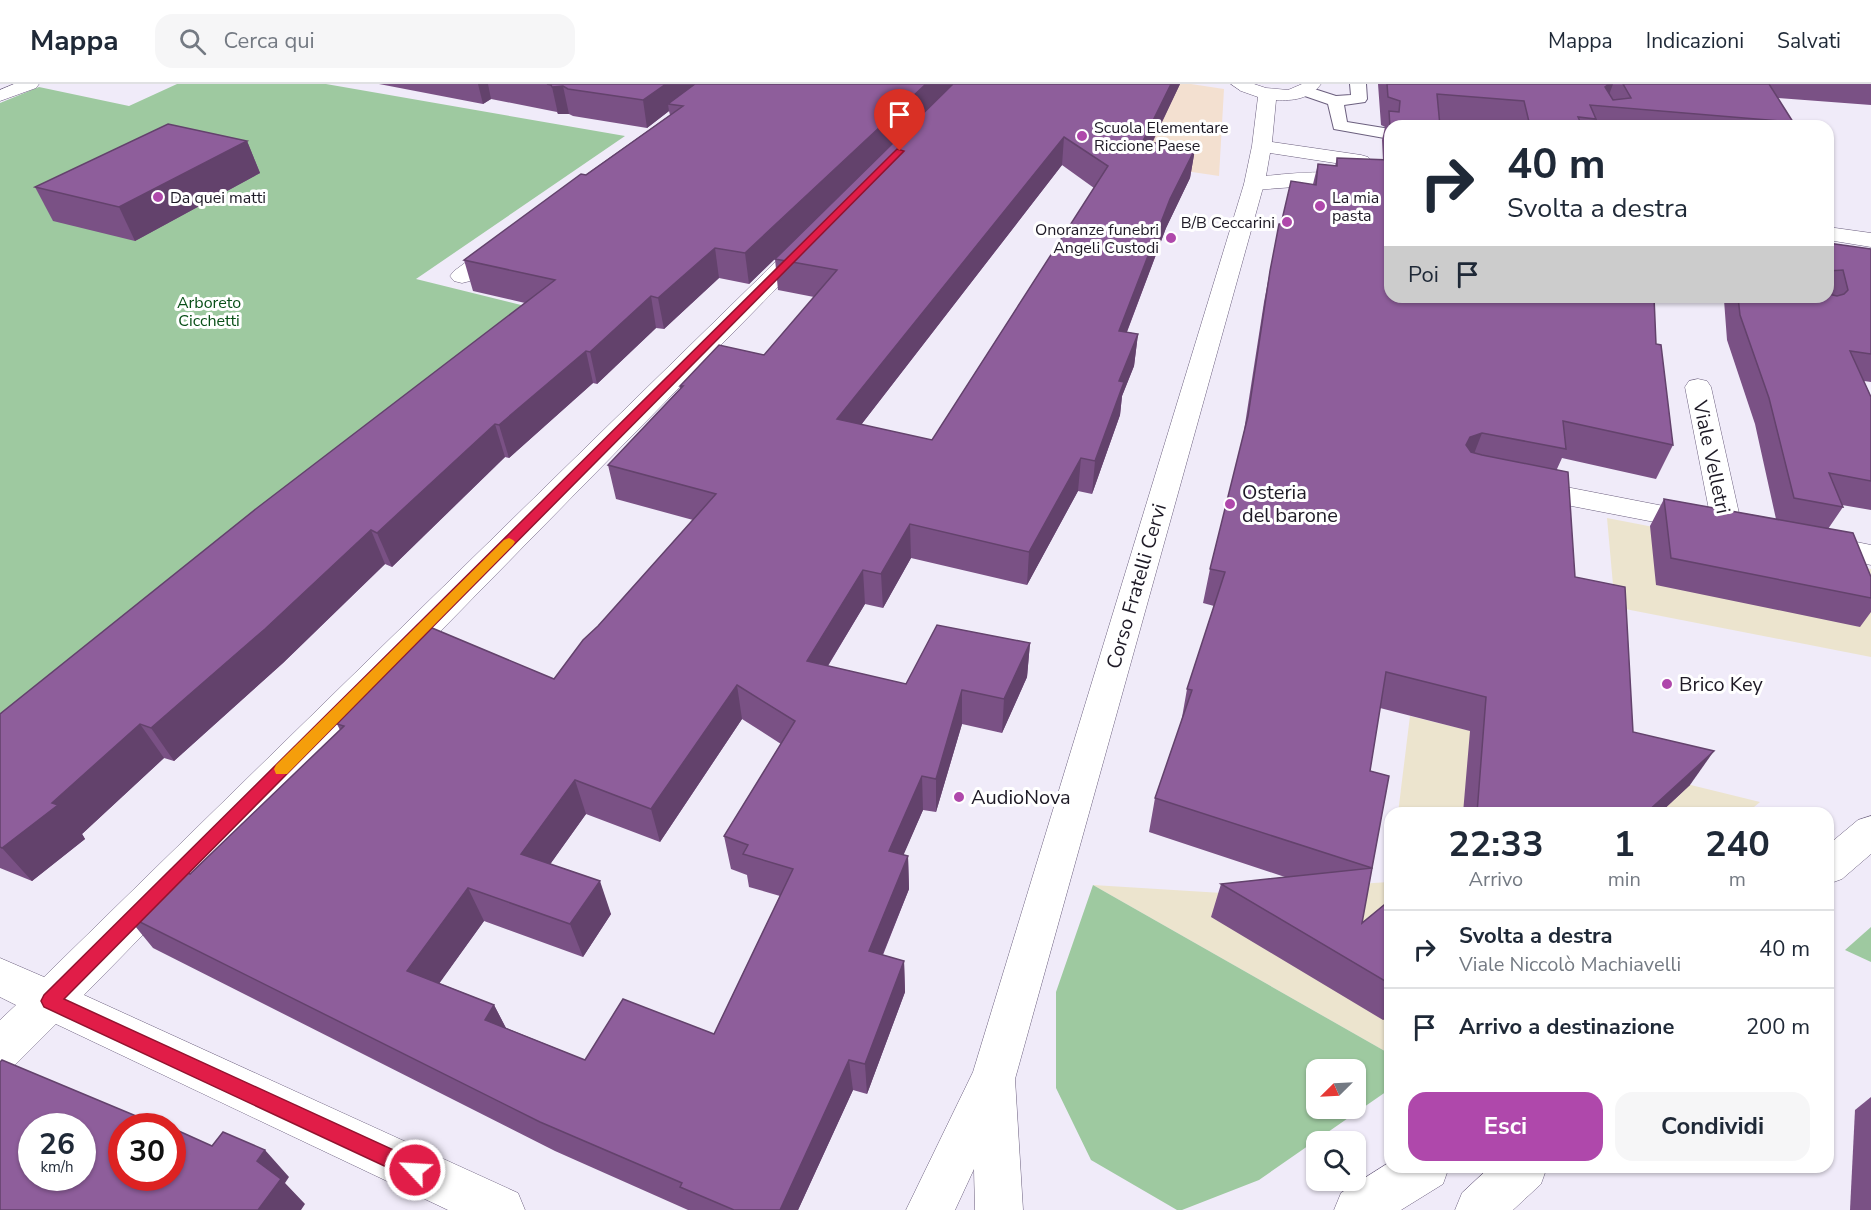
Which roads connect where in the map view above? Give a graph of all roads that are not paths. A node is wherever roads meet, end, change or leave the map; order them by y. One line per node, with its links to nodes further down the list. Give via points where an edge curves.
1 (30, 84): 6 (street)
2 (1240, 84): 5 (street)
3 (1358, 84): 7 (lane, via 1359,99)
4 (1308, 88): 5 (street, via 1288,95); 7 (lane)
5 (1267, 94): 9 (street, Corso Fratelli Cervi)
6 (0, 96)
7 (1335, 101): 8 (lane, via 1340,126)
8 (1384, 133)
9 (1262, 146): 10 (street); 12 (street, Corso Fratelli Cervi)
10 (1384, 165)
11 (1384, 180): 12 (street, via 1309,177)
12 (1254, 184): 29 (street, Corso Fratelli Cervi)
13 (832, 219): 27 (street)
14 (1834, 234): 16 (street)
15 (515, 236): 19 (street)
16 (1871, 240)
17 (1834, 252): 18 (street)
18 (1871, 258)
19 (462, 276)
20 (1698, 387): 21 (street, Viale Velletri, via 1738,529)
21 (1493, 482)
22 (1794, 540): 23 (street)
23 (1871, 555)
24 (1871, 831): 25 (street)
25 (1834, 863)
26 (0, 977): 27 (street)
27 (50, 1001): 28 (street); 32 (street)
28 (0, 1050)
29 (994, 1077): 33 (street, Corso Fratelli Cervi); 34 (street, Corso Fratelli Cervi)
30 (1417, 1173): 35 (street)
31 (1518, 1173): 36 (street)
32 (501, 1210)
33 (930, 1210)
34 (999, 1210)
35 (1358, 1210)
36 (1479, 1210)

